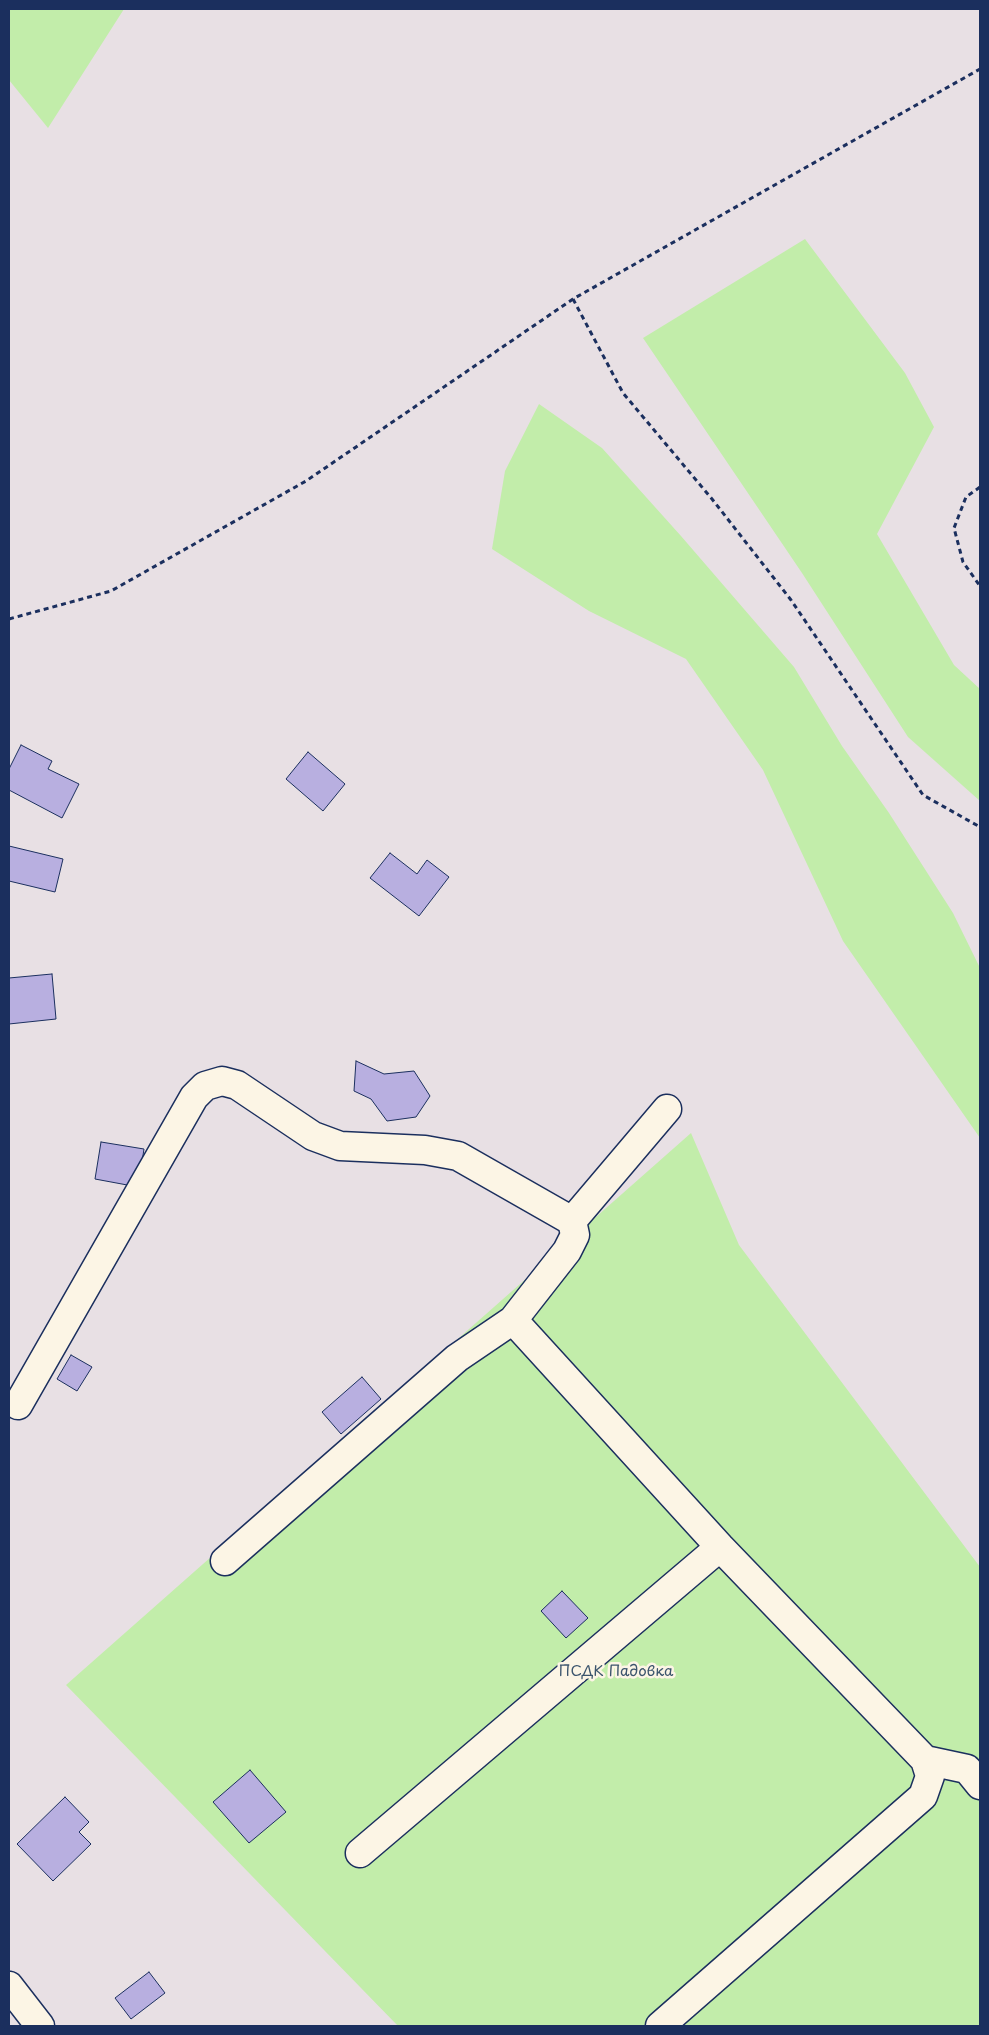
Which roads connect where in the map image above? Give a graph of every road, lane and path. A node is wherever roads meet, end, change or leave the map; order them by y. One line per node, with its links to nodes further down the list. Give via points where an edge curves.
1 (980, 69): 2 (path)
2 (573, 299): 5 (path, via 297,485 111,591); 6 (path, via 623,392 791,600 923,795)
3 (980, 488): 4 (path, via 966,497 954,528 963,562)
4 (980, 586)
5 (9, 619)
6 (980, 827)
7 (667, 1109): 8 (street)
8 (572, 1221): 9 (street, via 575,1235 567,1251); 10 (street, via 458,1156 425,1150 340,1146 313,1136 237,1085 222,1081 206,1086 194,1097)
9 (513, 1320): 11 (street); 12 (street, via 457,1358)
10 (18, 1404)
11 (720, 1547): 13 (street); 15 (street)
12 (225, 1561)
13 (925, 1760): 14 (street, via 967,1769); 18 (street, via 930,1776 924,1796)
14 (980, 1785)
15 (360, 1853)
16 (9, 1986): 17 (street)
17 (40, 2026)
18 (660, 2026)

